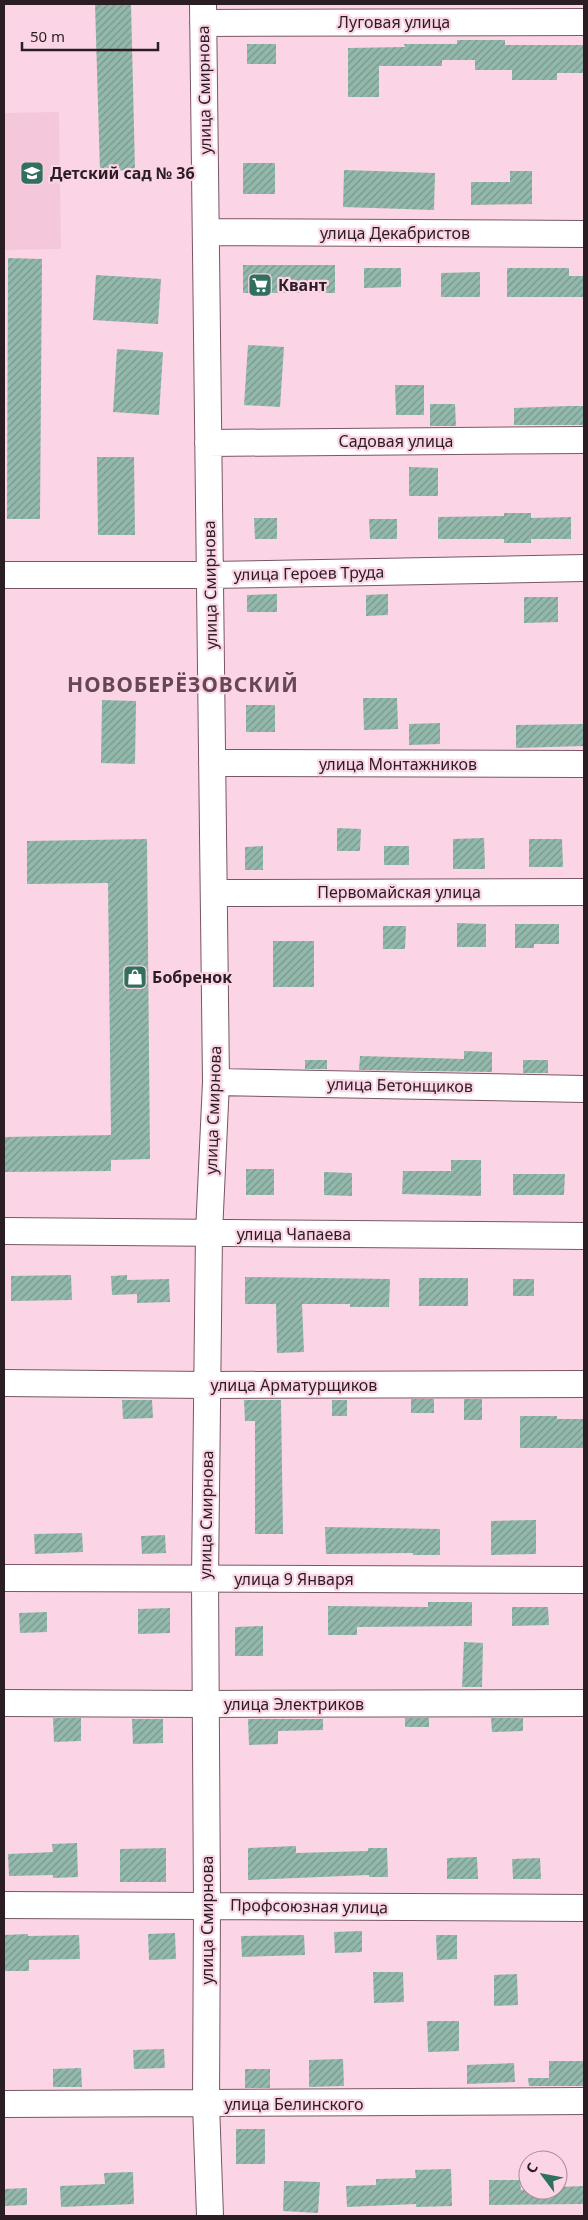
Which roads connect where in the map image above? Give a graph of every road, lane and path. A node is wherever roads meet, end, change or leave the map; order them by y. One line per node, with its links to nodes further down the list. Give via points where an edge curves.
1 (203, 13): 2 (street, Луговая улица); 3 (street, улица Смирнова)
2 (584, 22)
3 (206, 232): 4 (street, улица Декабристов); 6 (street, улица Смирнова)
4 (584, 234)
5 (584, 440): 6 (street, Садовая улица)
6 (208, 443): 8 (street, улица Смирнова)
7 (584, 568): 8 (street, улица Героев Труда)
8 (210, 575): 9 (street, улица Героев Труда); 10 (street, улица Смирнова)
9 (4, 576)
10 (212, 763): 11 (street, улица Монтажников); 13 (street, улица Смирнова)
11 (584, 764)
12 (584, 892): 13 (street, Первомайская улица)
13 (214, 893): 14 (street, улица Смирнова)
14 (216, 1082): 15 (street, улица Бетонщиков); 17 (street, улица Смирнова)
15 (584, 1089)
16 (4, 1231): 17 (street, улица Чапаева)
17 (209, 1233): 18 (street, улица Чапаева); 21 (street, улица Смирнова)
18 (584, 1236)
19 (4, 1383): 21 (street, улица Арматурщиков)
20 (584, 1384): 21 (street, улица Арматурщиков)
21 (207, 1385): 23 (street, улица Смирнова)
22 (4, 1578): 23 (street, улица 9 Января)
23 (205, 1579): 24 (street, улица 9 Января); 27 (street, улица Смирнова)
24 (584, 1580)
25 (4, 1703): 27 (street, улица Электриков)
26 (584, 1703): 27 (street, улица Электриков)
27 (205, 1704): 29 (street, улица Смирнова)
28 (4, 1905): 29 (street, Профсоюзная улица)
29 (207, 1905): 30 (street, Профсоюзная улица); 33 (street, улица Смирнова)
30 (584, 1908)
31 (584, 2101): 33 (street, улица Белинского)
32 (4, 2104): 33 (street, улица Белинского)
33 (206, 2104): 34 (street, улица Смирнова)
34 (210, 2216)

